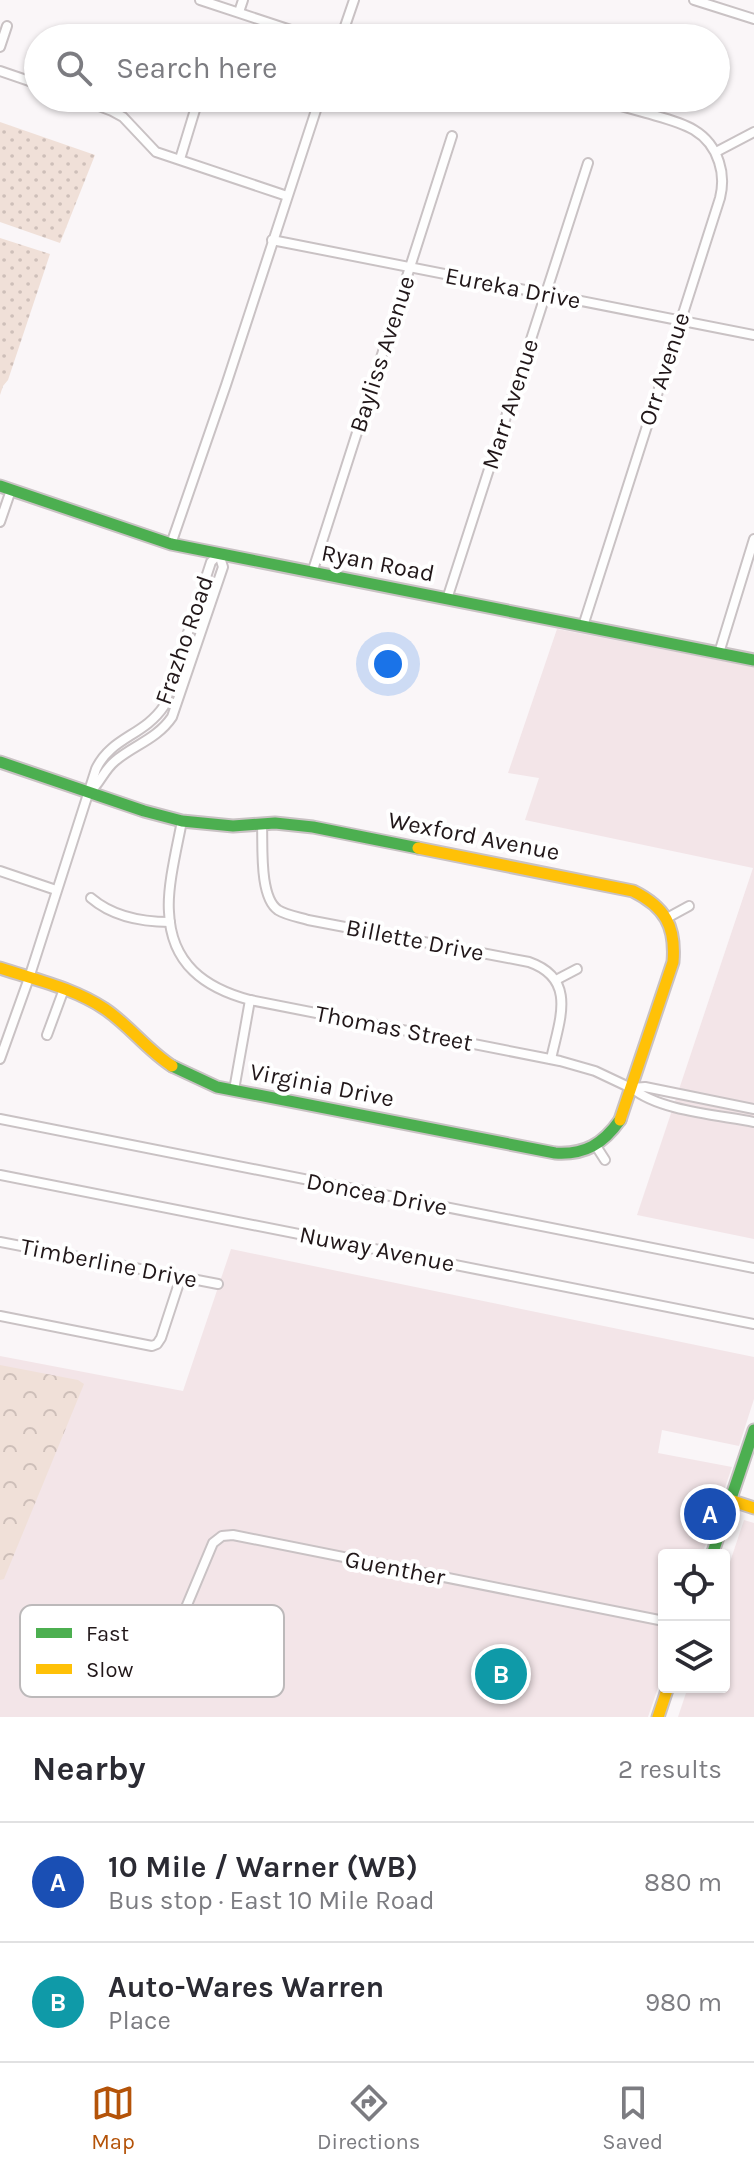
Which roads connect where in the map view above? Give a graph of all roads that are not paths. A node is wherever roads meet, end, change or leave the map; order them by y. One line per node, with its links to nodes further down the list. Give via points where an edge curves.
1 (200, 0): 5 (street)
2 (243, 0): 5 (street)
3 (354, 0): 8 (street)
4 (694, 0): 6 (street)
5 (239, 12): 7 (street)
6 (754, 19)
7 (274, 24)
8 (346, 24)
9 (7, 26): 10 (street)
10 (0, 47)
11 (0, 71): 12 (street)
12 (24, 79)
13 (114, 112): 20 (street, via 156,152)
14 (194, 112): 20 (street)
15 (315, 112): 22 (street, Frazho Road)
16 (643, 112): 19 (street, via 683,123 705,137)
17 (754, 132): 19 (street)
18 (452, 136): 24 (street, Bayliss Avenue)
19 (716, 152): 26 (street, Orr Avenue, via 721,193)
20 (180, 159): 22 (street)
21 (588, 163): 25 (street, Marr Avenue)
22 (287, 196): 23 (street, Frazho Road)
23 (272, 240): 24 (street, Eureka Drive); 31 (street, Frazho Road)
24 (410, 268): 25 (street, Eureka Drive); 33 (street, Bayliss Avenue)
25 (545, 294): 26 (street, Eureka Drive); 34 (street, Marr Avenue)
26 (680, 320): 27 (street, Eureka Drive); 35 (street, Orr Avenue)
27 (754, 335)
28 (5, 488): 29 (street); 31 (street, Ryan Road)
29 (0, 522)
30 (754, 539): 36 (street)
31 (171, 544): 32 (street, Ryan Road)
32 (219, 554): 33 (street, Ryan Road); 39 (street, Frazho Road, via 223,567 172,717 156,735 112,763)
33 (312, 573): 34 (street, Ryan Road)
34 (447, 599): 35 (street, Ryan Road)
35 (583, 626): 36 (street, Ryan Road)
36 (719, 653): 37 (street, Ryan Road)
37 (754, 660)
38 (0, 762): 39 (street, Wexford Avenue)
39 (89, 792): 40 (street, Wexford Avenue); 43 (street, Frazho Road)
40 (182, 821): 41 (street, Wexford Avenue); 47 (street, Thomas Street)
41 (262, 824): 46 (street, Wexford Avenue, via 313,827 613,886 647,896); 51 (street, Billette Drive, via 266,889 280,911 529,962)
42 (0, 871): 43 (street)
43 (56, 890): 50 (street, Frazho Road)
44 (91, 898): 47 (street, via 133,918)
45 (689, 906): 46 (street)
46 (667, 918): 57 (street, via 675,960)
47 (170, 922): 53 (street, Thomas Street, via 178,949 193,971 214,988)
48 (0, 968): 50 (street, Virginia Drive)
49 (577, 969): 51 (street)
50 (29, 978): 52 (street, Virginia Drive); 55 (street, Frazho Road)
51 (556, 980): 56 (street, via 561,1008)
52 (64, 989): 54 (street); 58 (street, Virginia Drive, via 105,1008 152,1053 186,1076)
53 (250, 1000): 56 (street, Thomas Street); 58 (street)
54 (47, 1035)
55 (0, 1059)
56 (551, 1059): 57 (street, Thomas Street)
57 (631, 1088): 59 (street, Thomas Street); 61 (street, via 666,1105); 64 (street, via 621,1119)
58 (234, 1090): 64 (street, Virginia Drive, via 555,1153 575,1154)
59 (729, 1104): 60 (street, Thomas Street); 61 (street)
60 (754, 1109)
61 (726, 1116): 63 (street)
62 (0, 1119): 68 (street, Doncea Drive)
63 (754, 1122)
64 (596, 1146): 65 (street)
65 (605, 1160)
66 (0, 1175): 72 (street, Nuway Avenue)
67 (0, 1242): 69 (street, Timberline Drive)
68 (754, 1268)
69 (181, 1277): 70 (street, Timberline Drive); 71 (street, via 161,1338 152,1346)
70 (218, 1284)
71 (0, 1316)
72 (754, 1324)
73 (754, 1430): 74 (street)
74 (730, 1500): 75 (street); 76 (street)
75 (754, 1508)
76 (714, 1549)
77 (187, 1605): 78 (street, Guenther, via 213,1543 233,1535)
78 (658, 1620)
79 (666, 1693): 80 (street)
80 (658, 1717)

